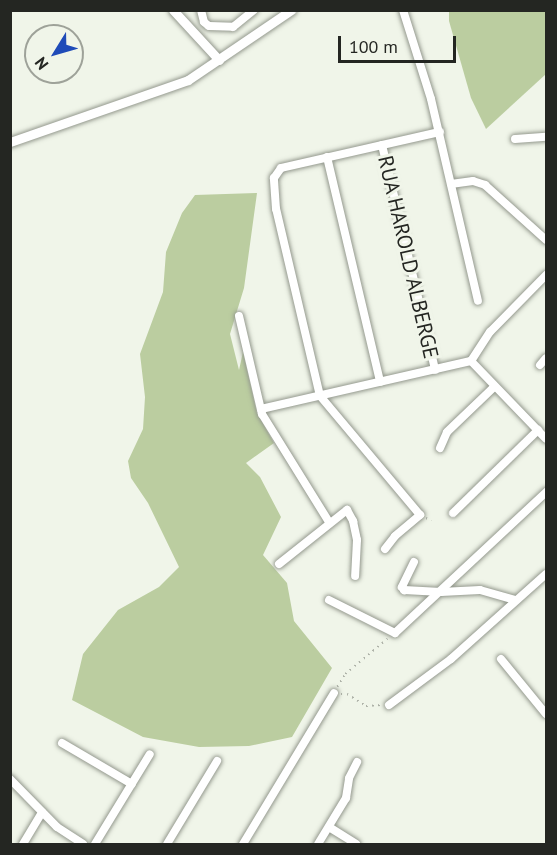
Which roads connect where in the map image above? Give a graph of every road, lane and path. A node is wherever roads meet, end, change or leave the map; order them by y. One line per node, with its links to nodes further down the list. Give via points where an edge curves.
1 (172, 10): 8 (main road)
2 (201, 10): 6 (street, via 209,26 233,27)
3 (254, 10): 6 (street)
4 (291, 10): 7 (main road)
5 (403, 10): 9 (street)
6 (240, 23): 7 (street)
7 (250, 37): 8 (main road)
8 (219, 60): 12 (main road, via 178,84)
9 (440, 132): 13 (street); 15 (street)
10 (546, 137): 11 (street)
11 (515, 139)
12 (10, 142)
13 (382, 145): 14 (street); 23 (street, RUA HAROLD ALBERGE)
14 (327, 157): 24 (street); 26 (street, via 281,168 275,173 273,185)
15 (451, 184): 16 (street, via 473,181 484,185); 18 (street)
16 (546, 240)
17 (546, 275): 21 (street, via 490,332)
18 (478, 301)
19 (239, 316): 27 (street)
20 (546, 358): 22 (street)
21 (471, 361): 23 (street); 25 (street)
22 (540, 365)
23 (435, 370): 24 (street)
24 (380, 382): 26 (street)
25 (495, 386): 28 (street); 30 (street, via 447,432)
26 (320, 396): 27 (street); 34 (street, via 420,515)
27 (261, 409): 33 (street)
28 (538, 430): 29 (street); 32 (street)
29 (546, 439)
30 (440, 448)
31 (546, 492): 39 (street)
32 (453, 513)
33 (329, 522): 36 (street); 38 (street, via 347,510 351,515 357,540)
34 (385, 549)
35 (414, 562): 39 (street, via 402,589)
36 (279, 564)
37 (546, 574): 41 (street)
38 (355, 576)
39 (441, 592): 41 (street, via 480,590); 42 (street)
40 (329, 600): 42 (street)
41 (516, 600): 46 (street, via 451,659)
42 (395, 633): 44 (path, via 345,674)
43 (501, 659): 47 (street)
44 (334, 693): 60 (street)
45 (347, 694): 46 (path, via 366,706)
46 (389, 705)
47 (546, 714)
48 (62, 743): 53 (street)
49 (150, 754): 53 (street)
50 (217, 761): 59 (street)
51 (357, 762): 55 (street, via 346,798)
52 (10, 779): 54 (street)
53 (132, 784): 58 (street)
54 (42, 812): 56 (street); 57 (street)
55 (329, 827): 61 (street); 62 (street)
56 (23, 844)
57 (83, 844)
58 (95, 844)
59 (167, 844)
60 (243, 844)
61 (318, 844)
62 (356, 844)

